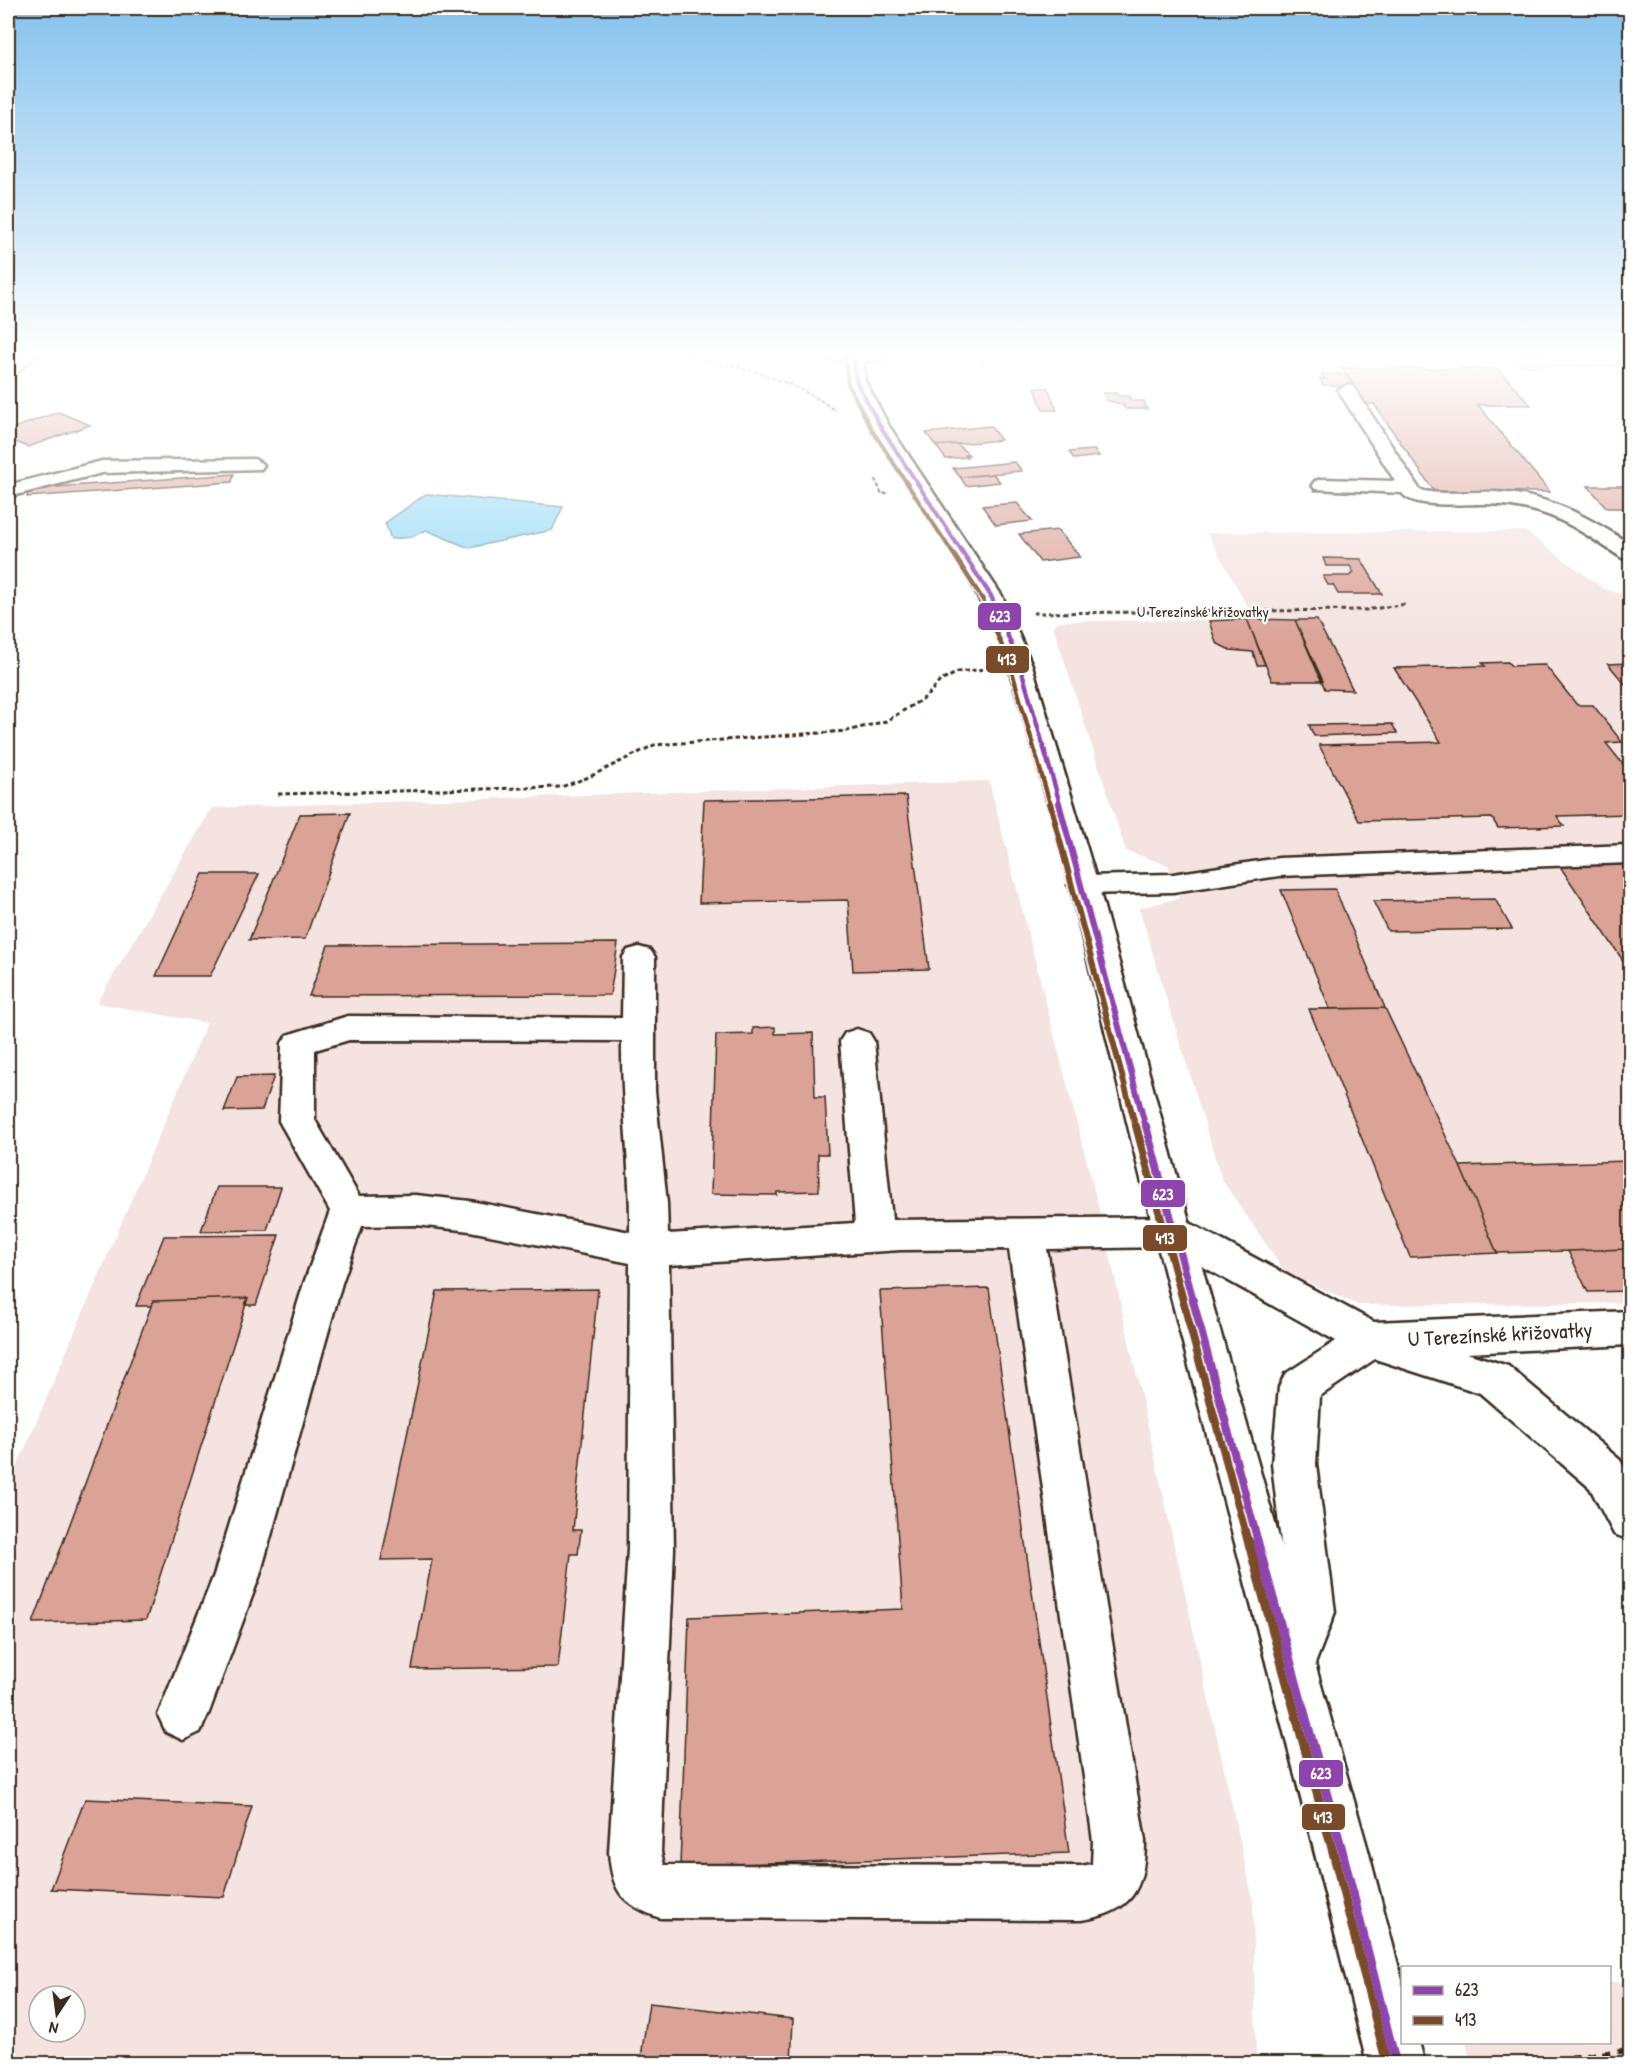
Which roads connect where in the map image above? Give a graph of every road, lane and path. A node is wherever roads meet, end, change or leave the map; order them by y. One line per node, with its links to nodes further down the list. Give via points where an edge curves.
1 (897, 451): 7 (main road)
2 (1385, 451): 6 (main road)
3 (254, 465): 8 (main road, via 102,467)
4 (873, 474): 7 (path, via 882,494)
5 (1322, 485): 6 (main road)
6 (1408, 487): 9 (main road, via 1421,497 1508,499 1545,506 1562,512)
7 (924, 490): 11 (main road)
8 (8, 491)
9 (1630, 554)
10 (1407, 604): 11 (path, U Terezínské křižovatky, via 1365,610)
11 (999, 613): 12 (main road)
12 (1020, 665): 13 (path, via 958,672 886,721 847,731 654,745 589,777 561,786); 15 (main road)
13 (278, 794)
14 (1630, 854): 15 (main road, via 1279,867 1173,883)
15 (1083, 885): 20 (main road)
16 (639, 957): 17 (main road)
17 (639, 1030): 19 (main road, via 348,1028 299,1043 297,1121); 23 (main road, via 638,1091 649,1203)
18 (857, 1041): 22 (main road)
19 (349, 1211): 23 (main road, via 416,1210 470,1216); 28 (main road, via 323,1283 237,1575)
20 (1173, 1232): 21 (main road); 25 (main road, U Terezínské křižovatky); 27 (main road)
21 (1026, 1234): 22 (main road); 23 (main road, via 1119,1841 1119,1864 1113,1882 1100,1892 669,1893 653,1890 642,1882 635,1852 651,1549)
22 (874, 1237): 23 (main road)
23 (649, 1251)
24 (1630, 1328): 25 (main road, U Terezínské křižovatky)
25 (1370, 1340): 26 (main road, U Terezínské křižovatky, via 1493,1379 1605,1474); 27 (main road, via 1300,1387 1294,1464 1312,1612)
26 (1630, 1519)
27 (1291, 1665): 30 (main road)
28 (183, 1714)
29 (1630, 2050): 31 (path)
30 (1386, 2051)
31 (1523, 2064)

